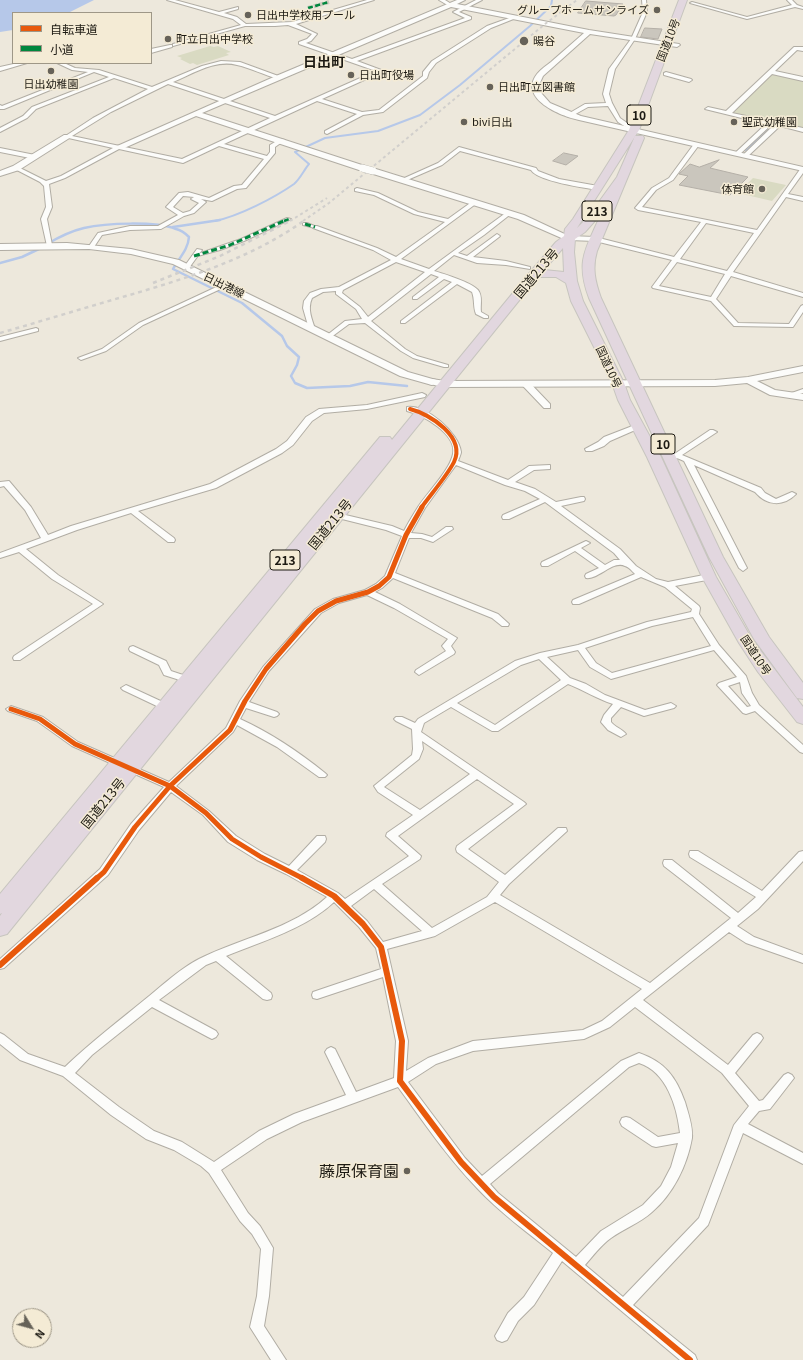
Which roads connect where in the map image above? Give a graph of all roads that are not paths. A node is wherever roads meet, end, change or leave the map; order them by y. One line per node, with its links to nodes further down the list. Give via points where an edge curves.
1 (170, 0): 14 (street)
2 (372, 0): 16 (street)
3 (442, 0): 9 (street)
4 (462, 0): 9 (street)
5 (480, 0): 12 (street)
6 (644, 0): 19 (street, via 645,12)
7 (789, 0): 10 (street)
8 (689, 3): 10 (street, via 747,18); 20 (highway, 国道10号 / 10)
9 (450, 5): 12 (street); 23 (street)
10 (795, 6): 13 (street)
11 (236, 8): 14 (street)
12 (463, 8): 15 (street); 24 (street, via 455,12 469,18)
13 (803, 8)
14 (219, 13): 17 (street, via 235,18)
15 (514, 18): 18 (street); 44 (street, via 489,27 434,62 425,77 381,111)
16 (292, 24): 17 (street); 23 (street, via 315,34 301,43)
17 (245, 25): 22 (street)
18 (589, 32): 19 (street); 45 (street, via 540,75 536,84 536,91 543,100)
19 (633, 39): 20 (street); 39 (street, via 612,69 606,97)
20 (674, 45): 52 (highway, 国道10号 / 10)
21 (803, 49): 30 (street, via 796,48)
22 (152, 51)
23 (332, 55): 24 (street); 32 (street)
24 (351, 61): 38 (street, via 381,71)
25 (21, 64): 27 (street)
26 (62, 64): 28 (street, via 74,69)
27 (0, 70)
28 (93, 70): 31 (street); 40 (street)
29 (667, 70): 34 (street); 52 (highway, 国道10号 / 10)
30 (771, 72): 33 (street); 43 (street)
31 (113, 77): 36 (street); 49 (street, via 34,108 26,117)
32 (278, 77): 35 (street, via 235,62 226,62); 37 (street)
33 (803, 79)
34 (689, 80)
35 (167, 82): 36 (street); 37 (street)
36 (152, 89): 54 (street, via 104,113)
37 (224, 100): 42 (street); 46 (street)
38 (316, 100): 44 (street); 46 (street)
39 (610, 104): 45 (street, via 586,105); 52 (street, via 617,118)
40 (0, 107)
41 (708, 109): 43 (street)
42 (195, 113): 50 (street); 58 (street)
43 (728, 113): 47 (street)
44 (362, 114): 53 (street)
45 (570, 115): 52 (street)
46 (275, 118): 50 (street)
47 (770, 123): 48 (street); 60 (street)
48 (778, 125): 51 (street); 61 (street)
49 (0, 130)
50 (248, 130): 55 (street); 56 (street)
51 (803, 130)
52 (638, 131): 57 (street); 67 (highway, 国道10号 / 10); 70 (highway, 国道10号 / 10)
53 (327, 132)
54 (67, 137): 58 (street); 62 (street)
55 (282, 140): 63 (street, via 272,146 273,152); 68 (street, bridge)
56 (218, 144): 58 (street, via 183,161); 63 (street)
57 (696, 145): 60 (street); 81 (street, via 673,176 654,189 638,208)
58 (119, 147): 69 (street, via 62,178)
59 (0, 150): 62 (street)
60 (737, 154): 61 (street)
61 (745, 156): 65 (street)
62 (35, 158): 64 (street)
63 (268, 158): 77 (street, via 244,187 236,187 210,200 181,194 169,207)
64 (16, 168): 66 (street); 69 (street)
65 (803, 169): 72 (street)
66 (0, 174)
67 (620, 179): 86 (highway, 国道213号 / 213, via 592,219 581,230); 87 (highway, 国道10号 / 10)
68 (403, 180): 70 (street, via 440,164 459,149 534,169 534,172 558,181); 75 (street)
69 (44, 184): 88 (street, via 47,186 49,207 44,219)
70 (598, 188): 80 (highway, 国道10号 / 10)
71 (357, 190): 79 (street, via 376,194 416,213)
72 (785, 195): 74 (street); 84 (street)
73 (181, 197): 77 (street, via 203,202 192,212)
74 (803, 199)
75 (475, 202): 76 (street); 79 (street)
76 (509, 213): 86 (street); 92 (street)
77 (182, 215): 89 (street, via 158,228 130,228 100,234)
78 (288, 219): 93 (street, via 254,236)
79 (448, 221): 95 (street)
80 (577, 221): 86 (highway, 国道213号 / 213)
81 (705, 221): 84 (street); 96 (street)
82 (305, 224): 83 (street)
83 (315, 227): 95 (street)
84 (759, 232): 100 (street)
85 (497, 236): 94 (street)
86 (564, 236): 87 (street); 98 (highway, 国道213号 / 213, via 557,248); 103 (highway, 国道10号 / 10)
87 (595, 239): 96 (street); 124 (highway, 国道10号 / 10, via 588,263 588,279)
88 (48, 245): 89 (main road, 日出港線); 90 (main road, 日出港線)
89 (92, 246): 97 (main road, 日出港線, via 150,254)
90 (0, 247)
91 (200, 250): 93 (street)
92 (452, 253): 94 (street); 99 (street)
93 (194, 256): 97 (street)
94 (468, 258): 98 (street, via 506,263)
95 (397, 260): 99 (street); 105 (street)
96 (676, 260): 100 (street); 108 (street, via 655,287)
97 (187, 267): 104 (main road, 日出港線)
98 (532, 270): 103 (highway, via 559,274); 110 (highway, 国道213号 / 213); 121 (highway, 国道213号 / 213)
99 (430, 271): 101 (street); 111 (street)
100 (729, 273): 106 (street); 108 (street)
101 (444, 276): 102 (street); 107 (street)
102 (457, 281): 110 (street, via 475,291 478,314); 112 (street)
103 (571, 281): 123 (highway, 国道10号 / 10, via 577,301)
104 (225, 285): 113 (main road, 日出港線); 117 (street, via 141,324 104,350)
105 (340, 289): 111 (street, via 338,294 358,308); 113 (street, via 332,288 311,295 307,301 306,312)
106 (803, 294)
107 (415, 298)
108 (713, 299): 109 (street, via 736,325 791,326)
109 (803, 307)
110 (486, 318): 118 (highway, 国道213号 / 213)
111 (366, 321): 115 (street, via 347,322); 118 (street, via 403,350 416,357)
112 (403, 322)
113 (312, 329): 115 (main road, 日出港線)
114 (36, 330): 116 (street)
115 (328, 337): 121 (main road, 日出港線, via 404,374)
116 (0, 339)
117 (81, 358)
118 (446, 366): 121 (highway, 国道213号 / 213)
119 (803, 369): 120 (street)
120 (748, 380): 124 (street, via 715,383); 127 (street, via 773,393)
121 (438, 383): 122 (street); 126 (highway, 国道213号 / 213); 130 (highway, 国道213号 / 213)
122 (525, 383): 123 (street); 129 (street)
123 (618, 383): 124 (street); 131 (highway, 国道10号 / 10)
124 (634, 383): 134 (highway, 国道10号 / 10)
125 (803, 391): 127 (street)
126 (422, 395): 130 (highway, 国道213号 / 213); 144 (street, via 366,407 322,411 310,419 290,443 236,475 213,486)
127 (790, 395): 128 (street)
128 (803, 398)
129 (547, 406)
130 (416, 411): 136 (street, via 445,428 454,440 457,452); 145 (highway, 国道213号 / 213); 175 (highway, 国道213号 / 213)
131 (638, 427): 133 (street); 162 (highway, 国道10号 / 10)
132 (713, 432): 134 (street)
133 (589, 449)
134 (673, 457): 135 (street); 178 (highway, 国道10号 / 10, via 707,537 740,600 762,639)
135 (687, 460): 140 (street, via 758,490 776,502); 158 (street)
136 (454, 462): 138 (street); 148 (street, via 421,508)
137 (547, 467): 138 (street, via 532,468)
138 (508, 483): 141 (street, via 536,491)
139 (0, 485): 149 (street, via 6,482 28,509)
140 (792, 494)
141 (546, 499): 143 (street); 146 (street)
142 (581, 499): 143 (street)
143 (555, 506): 155 (street, via 617,551)
144 (132, 510): 149 (street); 150 (street)
145 (337, 515): 148 (street); 193 (highway, 国道213号 / 213)
146 (506, 517)
147 (449, 529): 148 (street, via 433,540)
148 (406, 535): 159 (street)
149 (46, 539): 153 (street)
150 (171, 540)
151 (586, 543): 152 (street)
152 (575, 548): 156 (street); 157 (street)
153 (20, 549): 154 (street); 172 (street, via 55,577 99,604)
154 (0, 556)
155 (625, 562): 157 (street, via 617,562); 160 (street)
156 (545, 564)
157 (604, 568): 161 (street)
158 (743, 568)
159 (390, 574): 164 (street, via 379,586); 167 (street, via 495,616)
160 (642, 574): 163 (street, via 655,582); 165 (street)
161 (589, 576)
162 (709, 577): 163 (street); 187 (highway, 国道10号 / 10, via 760,662)
163 (668, 585): 166 (street, via 696,608)
164 (368, 592): 173 (street, via 453,638 446,646 451,652); 181 (street, via 336,601 318,611 266,669)
165 (576, 602)
166 (695, 614): 168 (street, via 650,624); 169 (street)
167 (505, 624)
168 (580, 647): 169 (street, via 593,665 611,676); 171 (street)
169 (716, 647): 174 (street)
170 (133, 649): 175 (street, via 163,663 167,673)
171 (540, 656): 176 (street); 179 (street, via 518,663)
172 (17, 658)
173 (419, 672)
174 (743, 678): 184 (street, via 747,693); 184 (street, via 722,685 746,711)
175 (186, 679): 182 (highway, 国道213号 / 213)
176 (567, 680): 179 (street, via 495,729); 180 (street)
177 (126, 688): 182 (street)
178 (803, 694)
179 (451, 703): 190 (street, via 421,721)
180 (619, 703): 183 (street, via 644,713); 191 (street, via 606,722)
181 (244, 704): 186 (street); 189 (street)
182 (164, 706): 193 (highway, 国道213号 / 213)
183 (671, 706)
184 (756, 707): 192 (street)
185 (11, 709): 193 (street, via 40,719 75,744)
186 (274, 714)
187 (803, 718)
188 (399, 719): 190 (street)
189 (235, 720): 195 (street, via 255,729); 196 (street, via 230,730)
190 (417, 730): 194 (street); 197 (street, via 416,757 379,786 381,790)
191 (621, 734)
192 (803, 750)
193 (124, 766): 196 (street); 210 (highway, 国道213号 / 213)
194 (477, 774): 197 (street); 204 (street, via 521,804 461,849)
195 (322, 775)
196 (170, 786): 203 (street, via 206,813 232,839 261,858); 218 (street, via 136,827 104,872)
197 (420, 815): 205 (street, via 391,836 416,856)
198 (562, 831): 204 (street)
199 (321, 839): 203 (street)
200 (694, 854): 208 (street)
201 (803, 856): 208 (street)
202 (668, 863): 211 (street)
203 (290, 871): 206 (street)
204 (505, 881): 207 (street)
205 (375, 884): 209 (street); 214 (street)
206 (334, 896): 209 (street); 216 (street, via 298,922)
207 (494, 896): 214 (street); 220 (street)
208 (763, 896): 211 (street)
209 (344, 905): 215 (street)
210 (5, 909): 213 (highway, 国道213号 / 213)
211 (738, 918): 212 (street)
212 (729, 926): 217 (street, via 750,940); 220 (street)
213 (0, 930)
214 (431, 933): 215 (street)
215 (381, 947): 219 (street)
216 (217, 956): 222 (street); 224 (street, via 202,962)
217 (803, 959)
218 (0, 965)
219 (387, 971): 221 (street); 232 (street, via 402,1041)
220 (651, 988): 223 (street)
221 (316, 995)
222 (267, 996)
223 (636, 1000): 230 (street); 232 (street, via 606,1024 584,1034 473,1046 432,1061)
224 (151, 1001): 225 (street); 229 (street, via 88,1052)
225 (212, 1034)
226 (757, 1038): 230 (street)
227 (2, 1043): 229 (street, via 24,1057)
228 (331, 1052): 233 (street)
229 (67, 1073): 239 (street, via 150,1135 178,1146)
230 (728, 1073): 234 (street)
231 (788, 1078): 234 (street, via 766,1105)
232 (400, 1081): 233 (street); 240 (street)
233 (353, 1097): 239 (street, via 298,1118 263,1135)
234 (756, 1106): 236 (street)
235 (626, 1122): 237 (street, via 656,1142)
236 (740, 1125): 238 (street); 243 (street, via 704,1221)
237 (686, 1137): 240 (street, via 684,1118 676,1094 665,1074 648,1061 639,1058 625,1064); 242 (street, via 677,1168 665,1190 647,1209 605,1236)
238 (803, 1160)
239 (213, 1169): 245 (street, via 267,1248 263,1296 257,1327)
240 (481, 1184): 241 (street)
241 (560, 1253): 242 (street); 244 (street, via 529,1301 513,1317)
242 (577, 1265): 243 (street)
243 (624, 1305): 246 (street)
244 (502, 1336)
245 (279, 1360)
246 (690, 1360)

